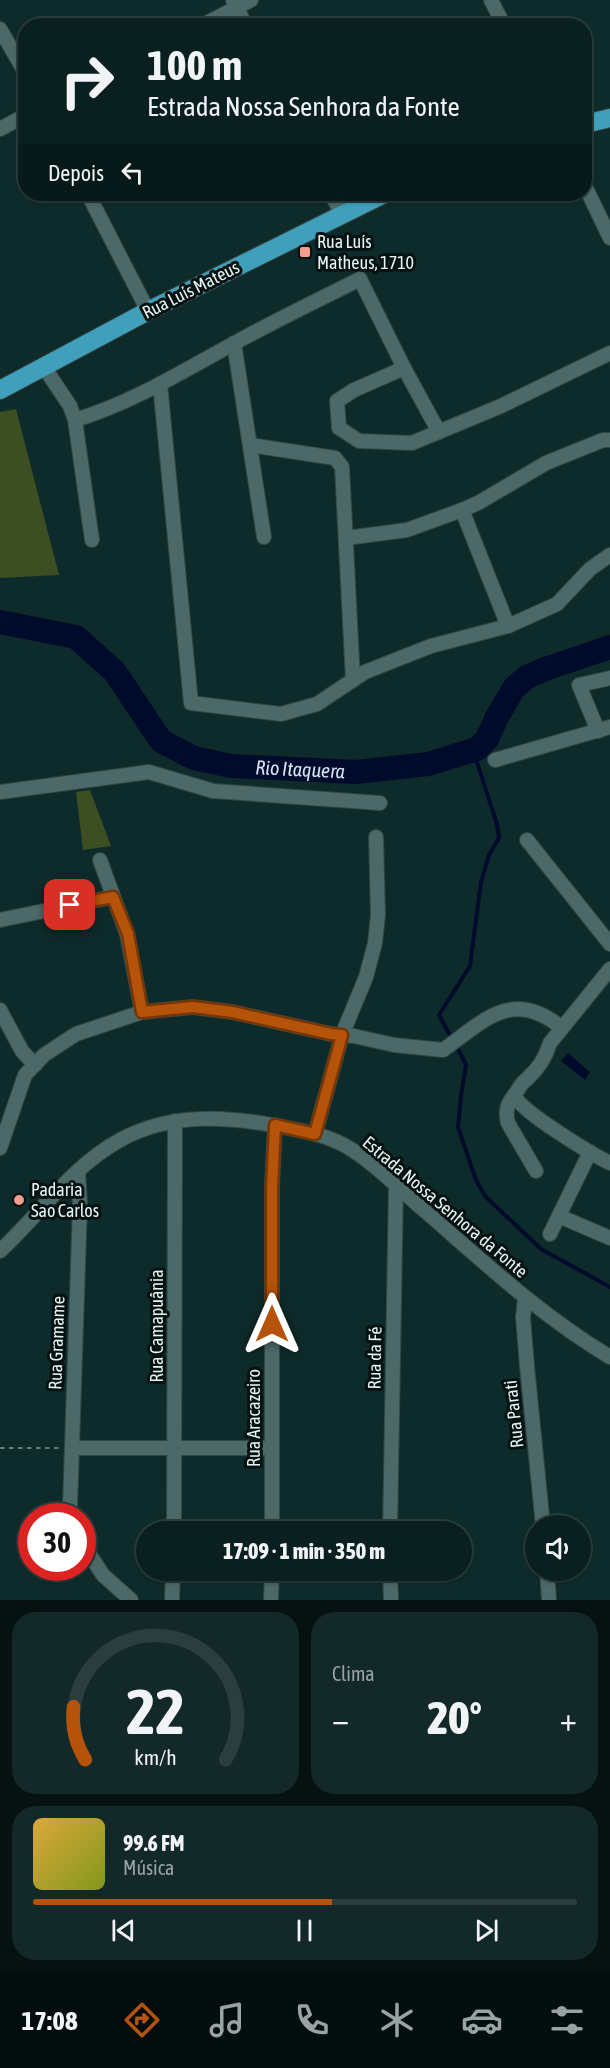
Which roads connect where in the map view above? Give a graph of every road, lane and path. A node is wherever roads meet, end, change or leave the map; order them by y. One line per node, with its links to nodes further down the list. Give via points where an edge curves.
1 (251, 0): 3 (street)
2 (490, 0): 6 (street)
3 (235, 3): 4 (street); 5 (street)
4 (213, 18)
5 (242, 18)
6 (500, 18)
7 (0, 29): 8 (street)
8 (18, 60)
9 (610, 118): 11 (main road)
10 (18, 119): 12 (street)
11 (592, 122)
12 (0, 129)
13 (92, 201): 19 (street)
14 (335, 201): 17 (street)
15 (369, 201): 17 (main road, Rua Luís Mateus)
16 (592, 201): 18 (street)
17 (342, 214): 19 (main road, Rua Luís Mateus)
18 (610, 238)
19 (148, 311): 22 (main road, Rua Luís Mateus)
20 (234, 343): 23 (street, via 360,279); 24 (street); 29 (street)
21 (610, 353): 27 (street)
22 (45, 367): 25 (main road, Rua Luís Mateus); 26 (street)
23 (404, 368): 27 (street); 27 (street, via 338,401 339,428 359,441 370,442 412,443)
24 (160, 384): 26 (street, via 103,412); 37 (street, via 192,703 281,714 317,704)
25 (0, 390)
26 (75, 420): 33 (street)
27 (439, 432)
28 (610, 440): 30 (street, via 546,463)
29 (250, 445): 31 (street); 32 (street, via 335,458 342,467)
30 (462, 510): 32 (street, via 407,530); 35 (street)
31 (264, 537)
32 (346, 538): 37 (street)
33 (92, 540)
34 (610, 555): 35 (street, via 590,569 557,604)
35 (508, 626): 37 (street, via 431,646)
36 (610, 678): 38 (street, via 579,685)
37 (353, 680)
38 (604, 729): 39 (street)
39 (495, 760)
40 (0, 792): 41 (street, via 148,772 213,791)
41 (380, 803)
42 (376, 837): 52 (street, via 375,943 366,977)
43 (527, 840): 47 (street)
44 (100, 860): 45 (street)
45 (113, 897): 46 (street); 50 (street, via 128,934)
46 (0, 920)
47 (610, 944)
48 (610, 969): 51 (street)
49 (0, 1011): 53 (street)
50 (142, 1012): 52 (street, via 193,1007); 53 (street, via 76,1034)
51 (562, 1028): 52 (street, via 550,1018 517,1009 490,1016 443,1050); 54 (street)
52 (342, 1035): 57 (street)
53 (34, 1065): 58 (street, via 25,1075)
54 (515, 1094): 59 (street, via 531,1113); 62 (street, via 507,1104 506,1116)
55 (175, 1121): 56 (street, Estrada Nossa Senhora da Fonte, via 222,1118); 61 (street, Estrada Nossa Senhora da Fonte, via 120,1140); 73 (street, Rua Camapuânia)
56 (275, 1125): 57 (street, Estrada Nossa Senhora da Fonte); 72 (street, Rua Aracazeiro)
57 (315, 1134): 63 (street, Estrada Nossa Senhora da Fonte, via 344,1145)
58 (0, 1148)
59 (590, 1152): 60 (street); 64 (street)
60 (610, 1163)
61 (78, 1171): 67 (street, Estrada Nossa Senhora da Fonte); 71 (street, Rua Gramame)
62 (536, 1171)
63 (396, 1186): 68 (street, Estrada Nossa Senhora da Fonte); 78 (street, Rua da Fé)
64 (559, 1216): 65 (street); 66 (street)
65 (550, 1234)
66 (610, 1238)
67 (0, 1251)
68 (525, 1299): 69 (street, Estrada Nossa Senhora da Fonte); 75 (street, Rua Parati, via 525,1346)
69 (610, 1357)
70 (0, 1448): 71 (path)
71 (72, 1448): 73 (street); 74 (street, Rua Gramame)
72 (272, 1448): 73 (street); 77 (street, Rua Aracazeiro)
73 (176, 1449): 76 (street, Rua Camapuânia)
74 (70, 1503)
75 (542, 1515)
76 (174, 1521)
77 (272, 1521)
78 (390, 1521)
79 (96, 1564): 84 (street)
80 (173, 1581): 85 (street)
81 (272, 1581): 86 (street)
82 (390, 1581): 87 (street)
83 (548, 1581): 88 (street)
84 (130, 1600)
85 (172, 1600)
86 (271, 1600)
87 (390, 1600)
88 (549, 1600)

